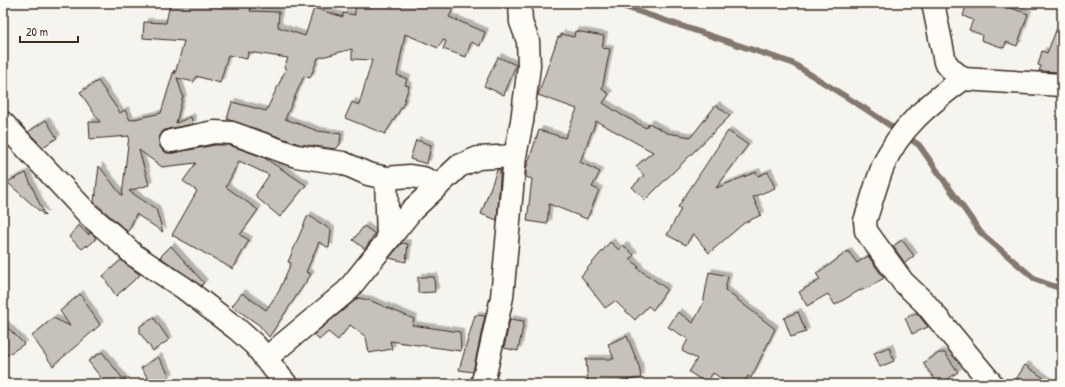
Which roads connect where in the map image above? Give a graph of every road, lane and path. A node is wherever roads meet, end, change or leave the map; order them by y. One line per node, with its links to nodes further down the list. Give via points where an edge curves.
1 (520, 3): 7 (street, via 521,22 528,41 529,66)
2 (933, 3): 3 (street, via 945,62)
3 (963, 79): 4 (street); 14 (street, via 911,122 895,142 883,165 865,226 903,282 925,302)
4 (1062, 85)
5 (3, 123): 11 (street, via 89,215 134,255 184,288 237,329 255,345)
6 (171, 141): 8 (street, via 214,132 232,133 296,156 343,163 368,174)
7 (515, 156): 9 (street, via 478,158 459,166); 13 (street, via 502,297)
8 (386, 178): 9 (street, via 410,176); 10 (street)
9 (439, 185): 10 (street, via 412,210)
10 (388, 240): 11 (street, via 347,291)
11 (265, 359): 12 (street)
12 (286, 384)
13 (482, 384)
14 (992, 384)

